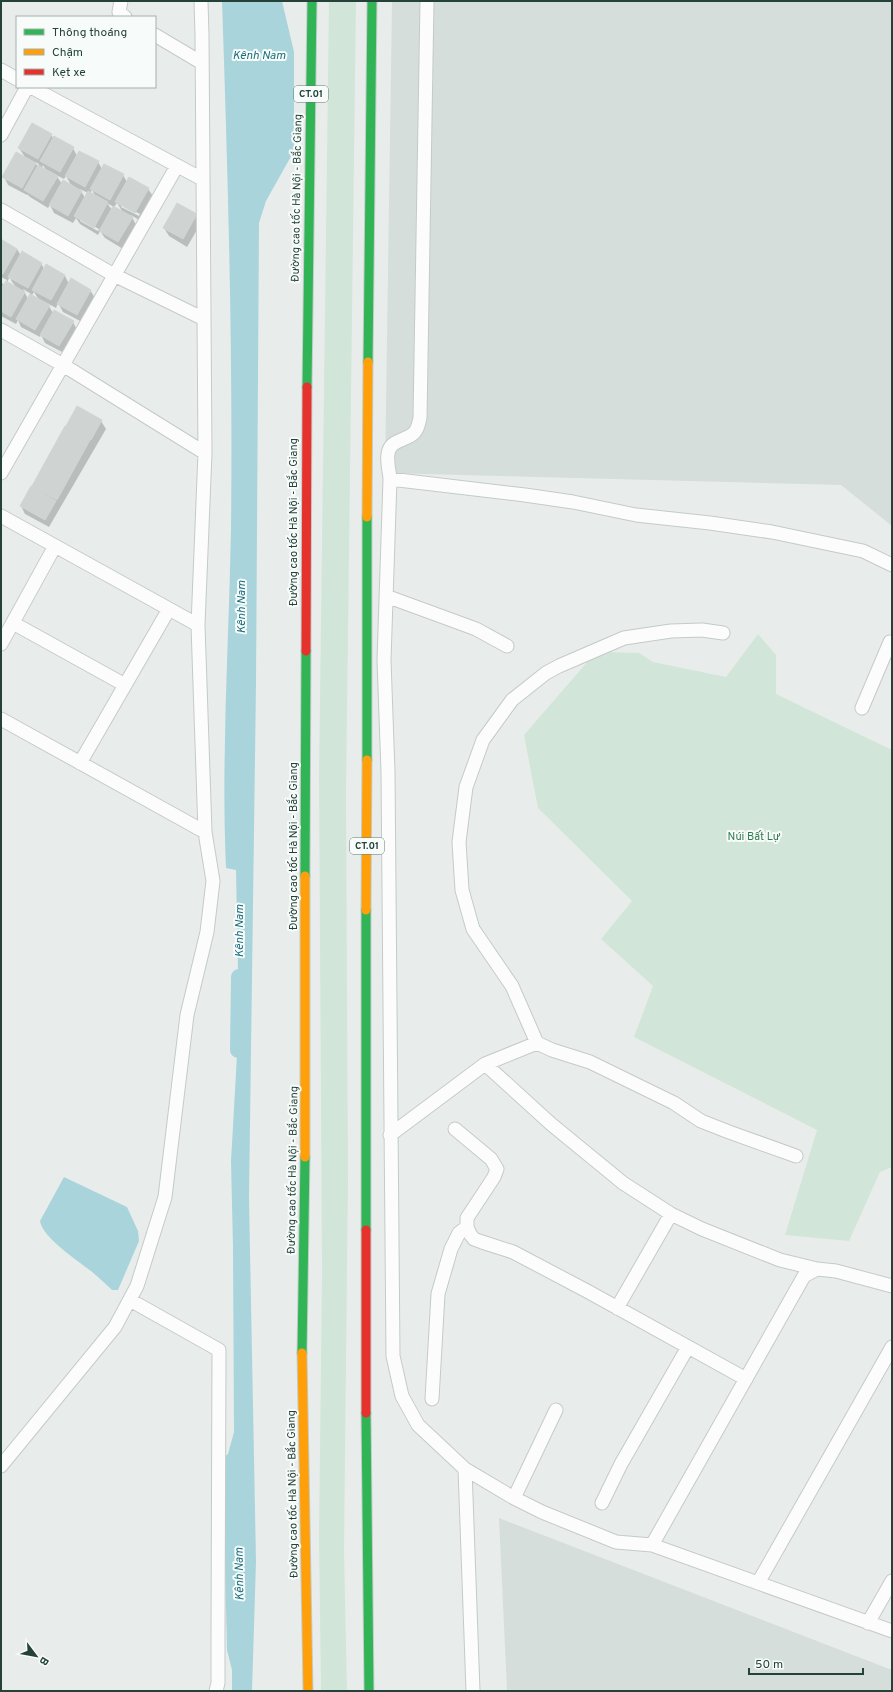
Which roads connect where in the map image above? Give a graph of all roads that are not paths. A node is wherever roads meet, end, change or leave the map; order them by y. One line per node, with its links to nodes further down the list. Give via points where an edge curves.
1 (121, 1): 6 (street, via 119,12)
2 (200, 1): 9 (street)
3 (312, 1): 17 (highway, Đường cao tốc Hà Nội - Bắc Giang / CT.01)
4 (372, 1): 71 (highway, CT.01, via 367,461 364,1331)
5 (427, 1): 25 (street, via 420,418 414,433 396,441 391,447 388,464)
6 (124, 16)
7 (156, 36): 9 (street)
8 (302, 40): 17 (highway)
9 (202, 63): 16 (street)
10 (1, 70): 11 (street)
11 (16, 78)
12 (26, 88): 14 (street)
13 (33, 88): 15 (street)
14 (1, 134)
15 (177, 166): 16 (street); 19 (street)
16 (202, 179): 20 (street)
17 (310, 186): 67 (highway, Đường cao tốc Hà Nội - Bắc Giang / CT.01, via 306,470 306,1159 302,1328)
18 (1, 210): 19 (street)
19 (114, 275): 20 (street); 22 (street)
20 (204, 319): 23 (street)
21 (1, 330): 22 (street)
22 (63, 365): 23 (street); 24 (street)
23 (206, 453): 32 (street)
24 (1, 473)
25 (390, 479): 28 (street, via 525,495 636,515 772,532 863,551); 29 (street)
26 (1, 516): 27 (street)
27 (55, 546): 30 (street); 31 (street)
28 (892, 564)
29 (386, 596): 36 (street, via 476,629); 45 (street, via 384,660 388,779)
30 (169, 609): 32 (street); 37 (street)
31 (13, 623): 35 (street); 37 (street)
32 (198, 625): 41 (street)
33 (723, 634): 42 (street, via 702,630 671,631 624,638 559,666 512,700 483,740 466,787 459,842 462,890 473,929 512,986)
34 (892, 642): 38 (street)
35 (1, 644)
36 (508, 646)
37 (125, 685): 40 (street)
38 (862, 708)
39 (1, 719): 40 (street)
40 (80, 763): 41 (street)
41 (204, 832): 51 (street, via 213,881 207,932 187,1015 165,1197 137,1286)
42 (537, 1043): 43 (street); 46 (street, via 590,1062 674,1103 700,1121)
43 (485, 1064): 45 (street); 47 (street, via 551,1124 623,1183)
44 (455, 1129): 48 (street, via 491,1159 497,1169 467,1218)
45 (390, 1135): 59 (street, via 393,1356 402,1396 418,1425)
46 (796, 1156)
47 (671, 1214): 49 (street, via 780,1260); 52 (street)
48 (467, 1227): 52 (street, via 474,1238 512,1252); 56 (street, via 459,1233 451,1249 438,1294)
49 (817, 1269): 50 (street, via 836,1271); 55 (street, via 804,1276)
50 (892, 1286)
51 (130, 1300): 58 (street, via 116,1327); 68 (street, via 219,1350)
52 (617, 1308): 53 (street)
53 (688, 1347): 55 (street); 61 (street)
54 (892, 1347): 64 (street)
55 (746, 1379): 62 (street)
56 (432, 1398)
57 (556, 1410): 60 (street)
58 (1, 1466)
59 (465, 1469): 60 (street); 72 (street)
60 (514, 1498): 62 (street, via 616,1542)
61 (602, 1502)
62 (652, 1545): 64 (street)
63 (892, 1581): 65 (street)
64 (758, 1583): 65 (street)
65 (868, 1622): 66 (street)
66 (892, 1631)
67 (307, 1642): 69 (highway); 70 (highway, Đường cao tốc Hà Nội - Bắc Giang / CT.01)
68 (216, 1691)
69 (304, 1691)
70 (308, 1691)
71 (369, 1691)
72 (473, 1691)

